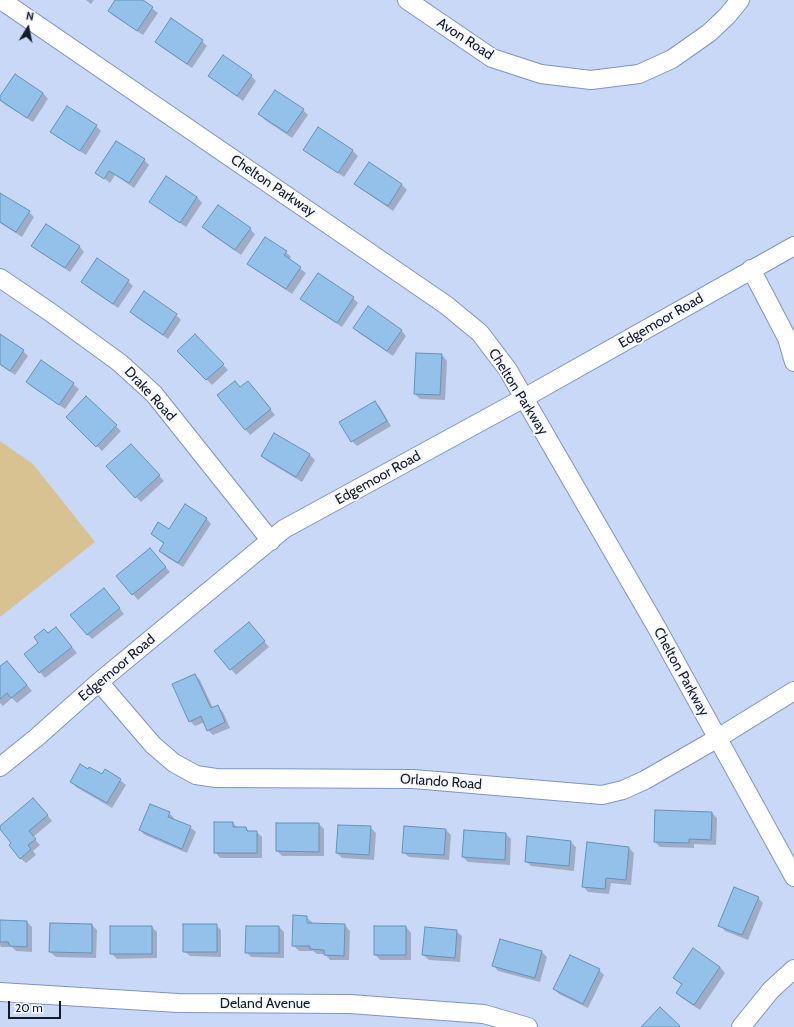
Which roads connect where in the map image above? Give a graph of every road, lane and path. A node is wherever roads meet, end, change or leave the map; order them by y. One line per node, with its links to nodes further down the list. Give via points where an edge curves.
1 (1, 0): 8 (street, Chelton Parkway, via 446,305 480,333 508,370)
2 (407, 0): 3 (street, Avon Road, via 492,58 541,74 591,80 639,74 672,59 709,33 728,16)
3 (740, 0)
4 (794, 246): 5 (street, Edgemoor Road)
5 (752, 270): 7 (street, via 787,338); 8 (street, Edgemoor Road)
6 (0, 278): 9 (street, Drake Road, via 120,363 154,394)
7 (794, 362)
8 (524, 398): 9 (street, Edgemoor Road, via 284,529); 12 (street, Chelton Parkway)
9 (271, 541): 10 (street, Edgemoor Road)
10 (99, 682): 12 (street, Orlando Road, via 153,746 174,763 196,775 216,778 412,779 602,795 623,790 644,780); 13 (street, Edgemoor Road)
11 (794, 691): 12 (street, Orlando Road)
12 (718, 738): 14 (street, Chelton Parkway)
13 (0, 767)
14 (794, 877)
15 (794, 969): 18 (street, via 771,990)
16 (0, 992): 17 (street, Deland Avenue, via 178,1004 350,1004 484,1014)
17 (528, 1027)
18 (741, 1027)

